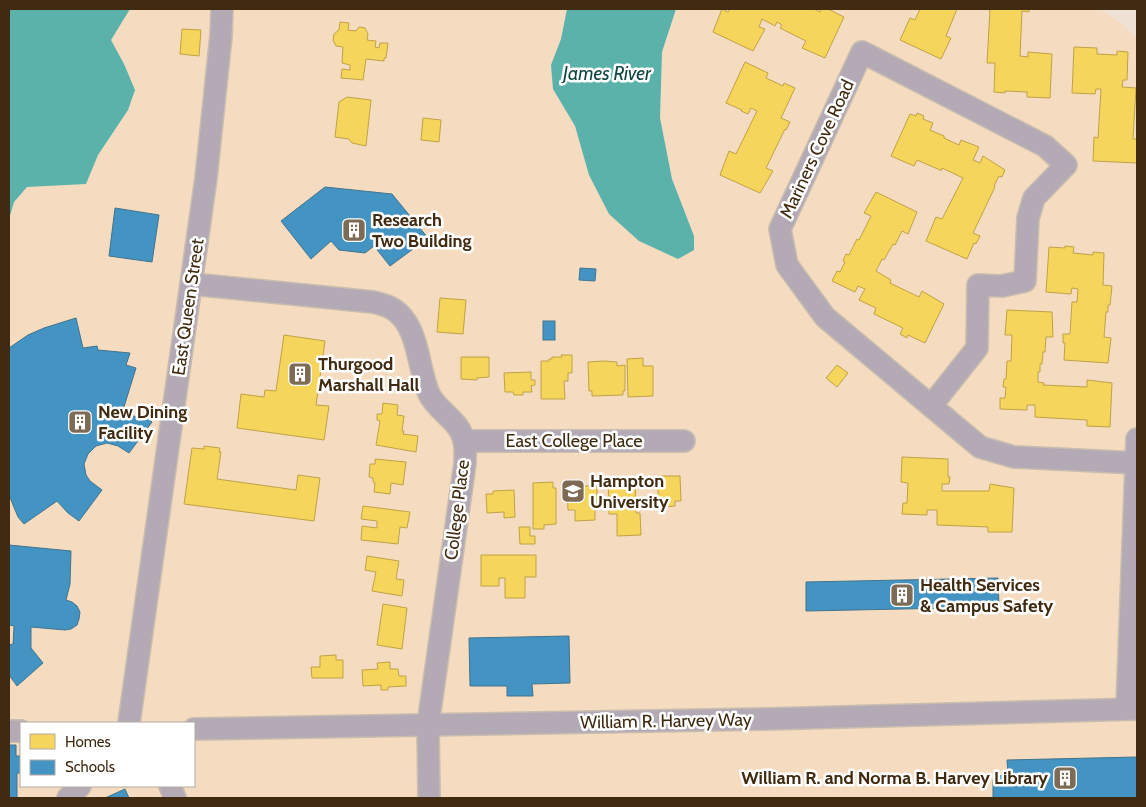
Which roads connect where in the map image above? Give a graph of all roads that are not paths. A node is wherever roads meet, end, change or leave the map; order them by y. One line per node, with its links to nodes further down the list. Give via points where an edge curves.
1 (222, 9): 2 (street, East Queen Street)
2 (192, 284): 5 (street, College Place, via 374,302 397,310 410,332 428,392 440,410 457,426); 9 (street, East Queen Street)
3 (931, 406): 3 (street, Mariners Cove Road, via 825,317 787,265 780,229 862,52 1045,146 1066,165 1034,198 1028,218 1025,281 1002,286 978,285 976,348); 7 (street, Mariners Cove Road, via 980,447 1014,457)
4 (1137, 439): 7 (street)
5 (464, 441): 6 (street, East College Place); 10 (street, College Place, via 465,463)
6 (684, 441)
7 (1136, 463): 8 (street)
8 (1132, 709): 10 (street, William R. Harvey Way)
9 (129, 722)
10 (428, 725): 11 (street, William R. Harvey Way); 14 (street, College Place)
11 (195, 729)
12 (79, 787): 13 (street)
13 (68, 798)
14 (429, 798)

